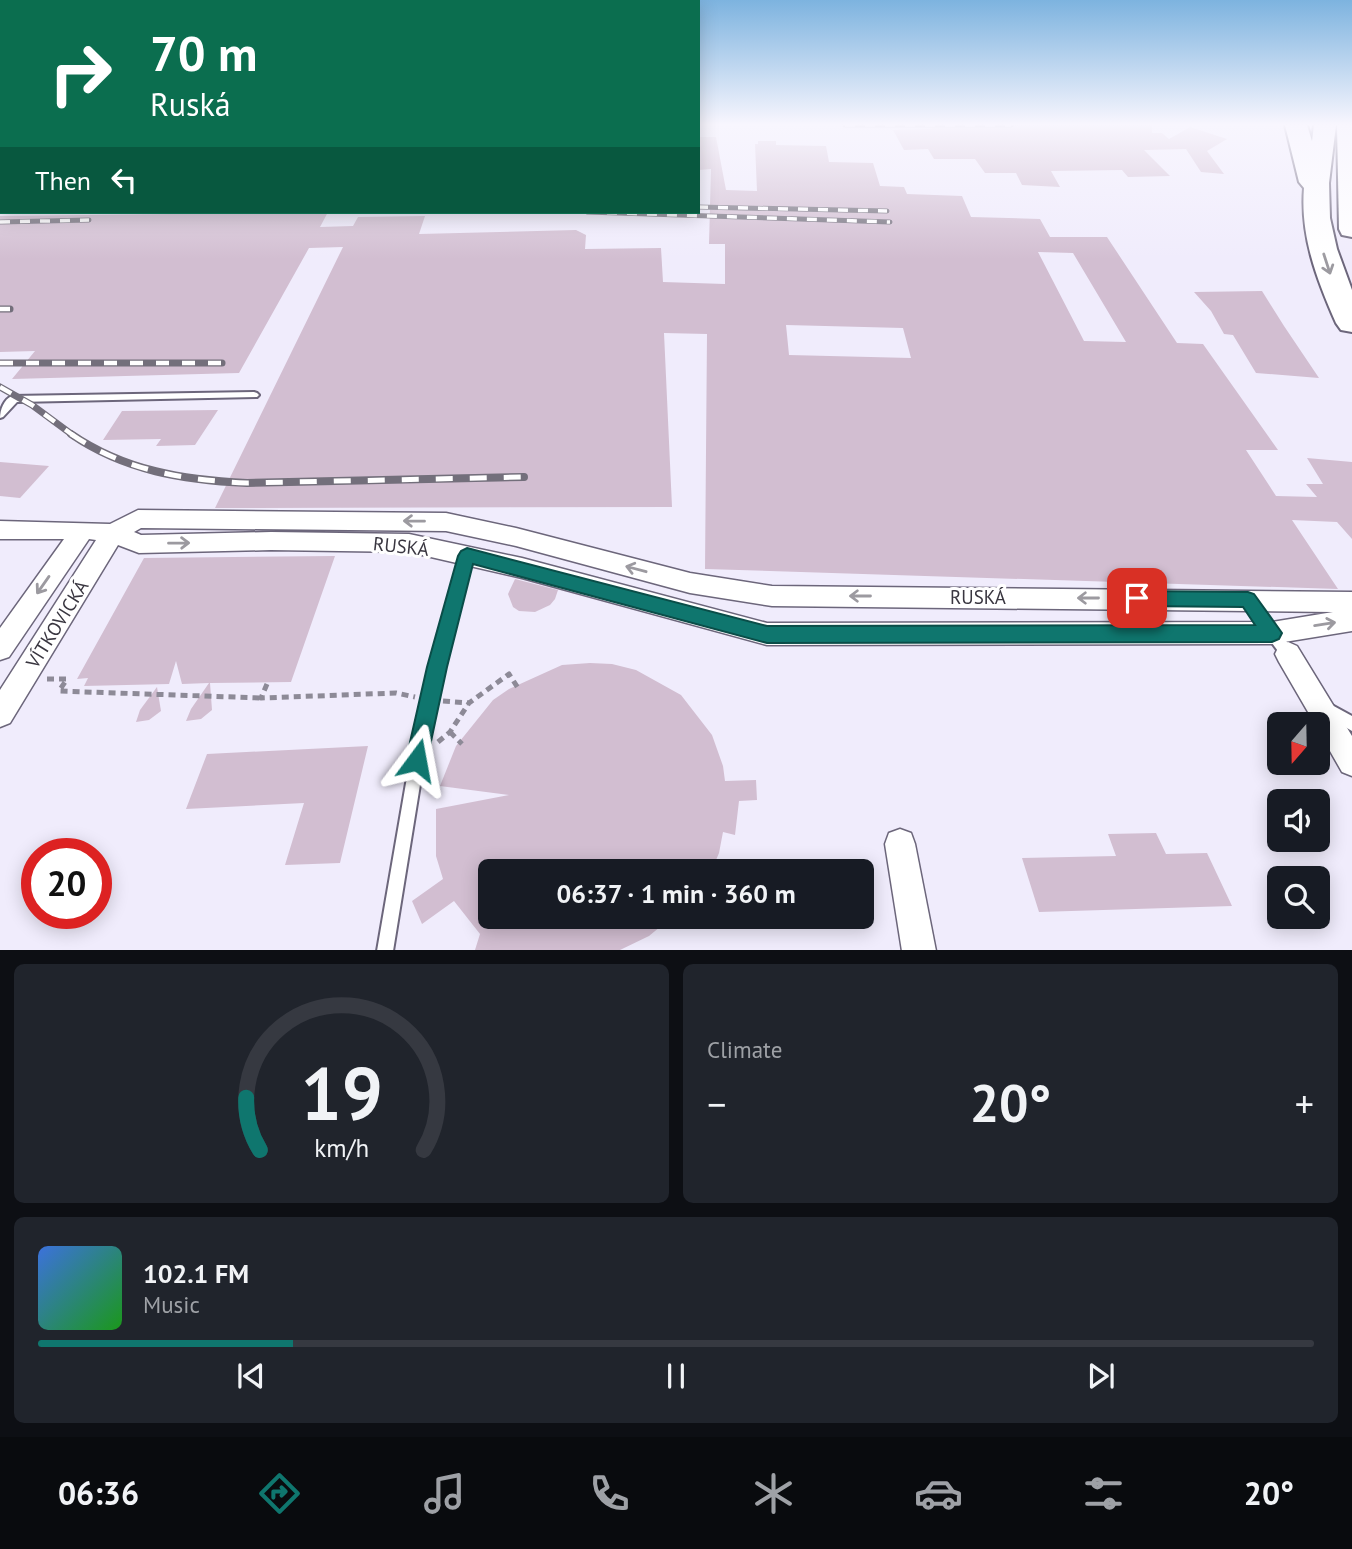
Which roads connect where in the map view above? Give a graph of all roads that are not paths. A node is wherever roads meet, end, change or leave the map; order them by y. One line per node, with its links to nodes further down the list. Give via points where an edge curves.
1 (1308, 169): 4 (highway)
2 (1320, 169): 4 (highway)
3 (1350, 169): 5 (highway)
4 (1316, 201): 6 (highway, one-way to 6, via 1327,266)
5 (1352, 228)
6 (1352, 323)
7 (254, 395): 8 (lane, via 13,399)
8 (0, 415)
9 (0, 530): 10 (street, RUSKÁ)
10 (83, 530): 11 (street, RUSKÁ); 17 (street, VÍTKOVICKÁ, one-way to 17)
11 (113, 533): 12 (street, RUSKÁ, one-way to 12, via 139,544 409,543); 13 (street, RUSKÁ, one-way to 11, via 772,596 691,583 446,522 151,518 138,519); 19 (street, VÍTKOVICKÁ)
12 (467, 556): 16 (street, RUSKÁ, via 767,634); 23 (lane, via 417,760)
13 (1248, 600): 14 (street, RUSKÁ); 16 (lane)
14 (1352, 602)
15 (1352, 620): 16 (street, RUSKÁ, one-way to 15)
16 (1280, 644): 18 (street)
17 (0, 649)
18 (1316, 701): 20 (lane); 21 (street)
19 (0, 714)
20 (1352, 724)
21 (1352, 762)
22 (900, 844): 24 (street)
23 (385, 950)
24 (919, 950)

